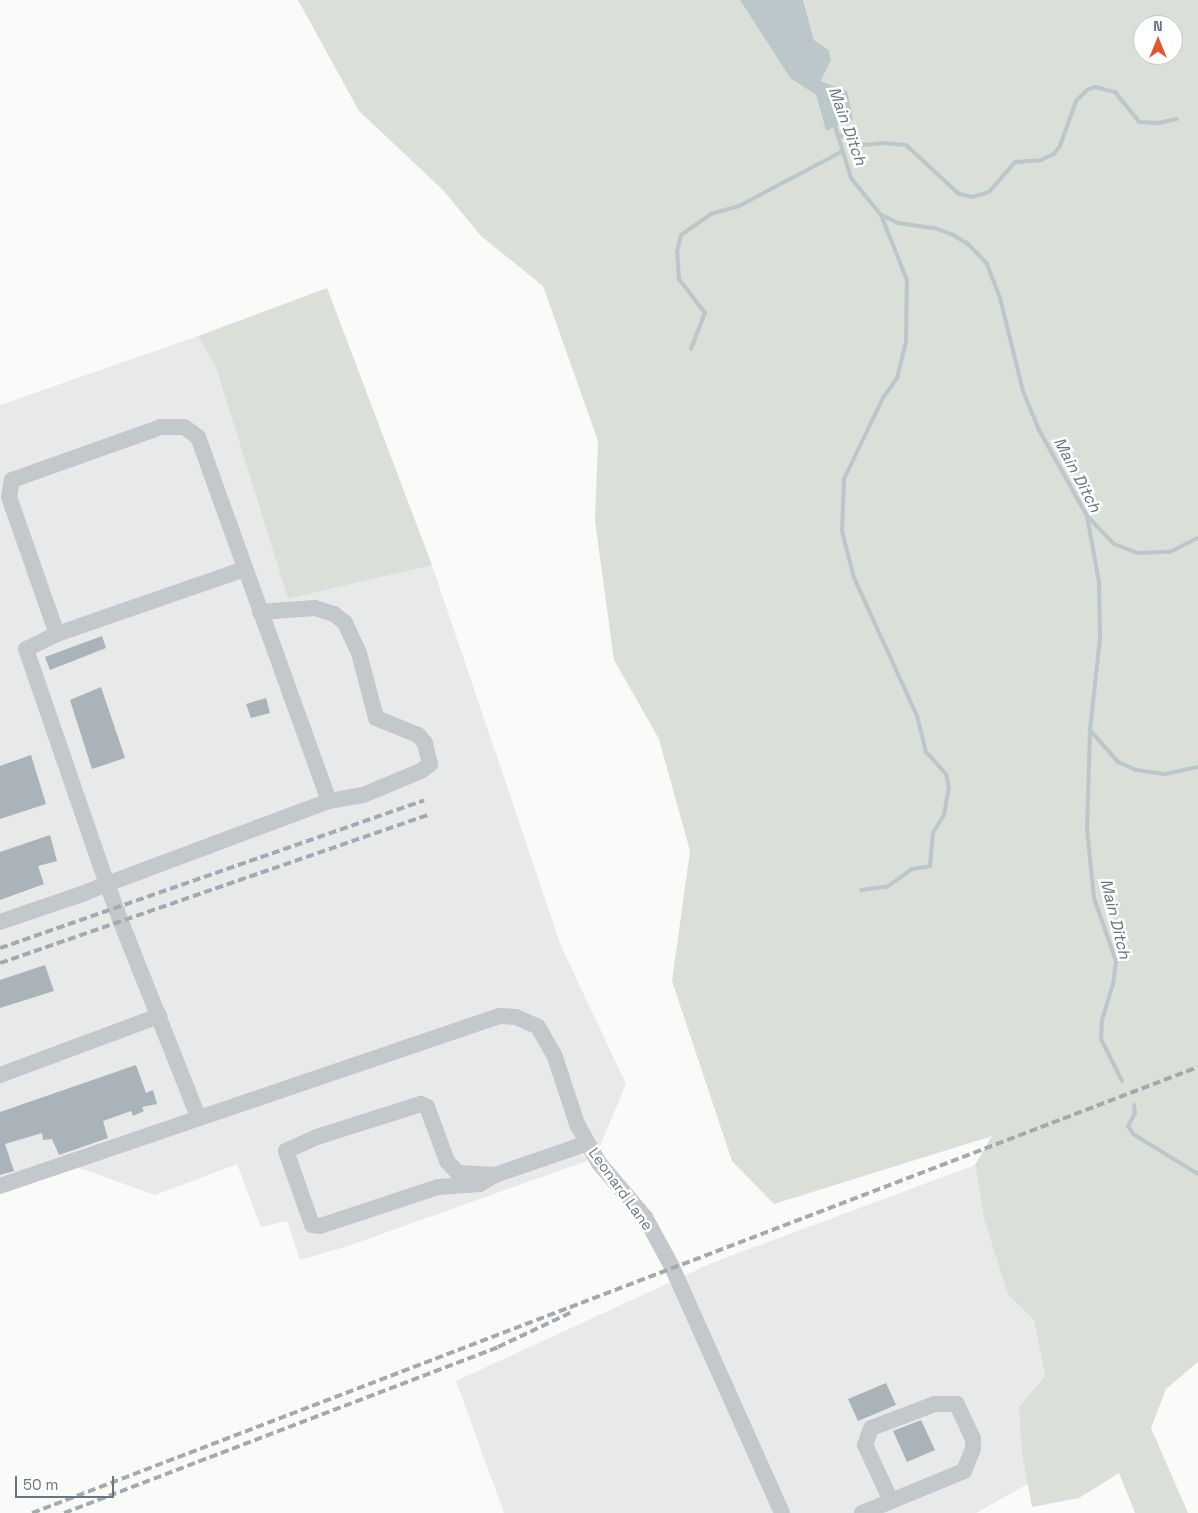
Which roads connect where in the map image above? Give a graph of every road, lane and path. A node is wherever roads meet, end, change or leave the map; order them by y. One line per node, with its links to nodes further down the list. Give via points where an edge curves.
1 (245, 569): 2 (street); 3 (street); 3 (street, via 198,437 184,427 161,427 12,480 9,498)
2 (260, 612): 4 (street); 4 (street, via 315,608 334,614 345,622 359,653 376,718 418,735 425,743 430,764 421,771 363,795)
3 (57, 634): 5 (street, via 26,648)
4 (329, 801): 5 (street)
5 (108, 884): 6 (street); 7 (street)
6 (0, 922)
7 (159, 1016): 8 (street); 9 (street)
8 (0, 1075)
9 (198, 1116): 10 (street, Leonard Lane, via 499,1016 516,1017 538,1027 555,1056 577,1124); 12 (street, Leonard Lane)
10 (588, 1143): 11 (street); 14 (street, Leonard Lane, via 599,1163 645,1217 672,1267)
11 (495, 1175): 11 (street, via 458,1173 447,1162 427,1107 421,1104 317,1137 286,1151 312,1225 320,1226 438,1187 480,1184)
12 (0, 1186)
13 (891, 1501): 13 (street, via 964,1471 974,1448 974,1439 957,1404 935,1404 871,1428 865,1445); 15 (street)
14 (782, 1513)
15 (862, 1513)

